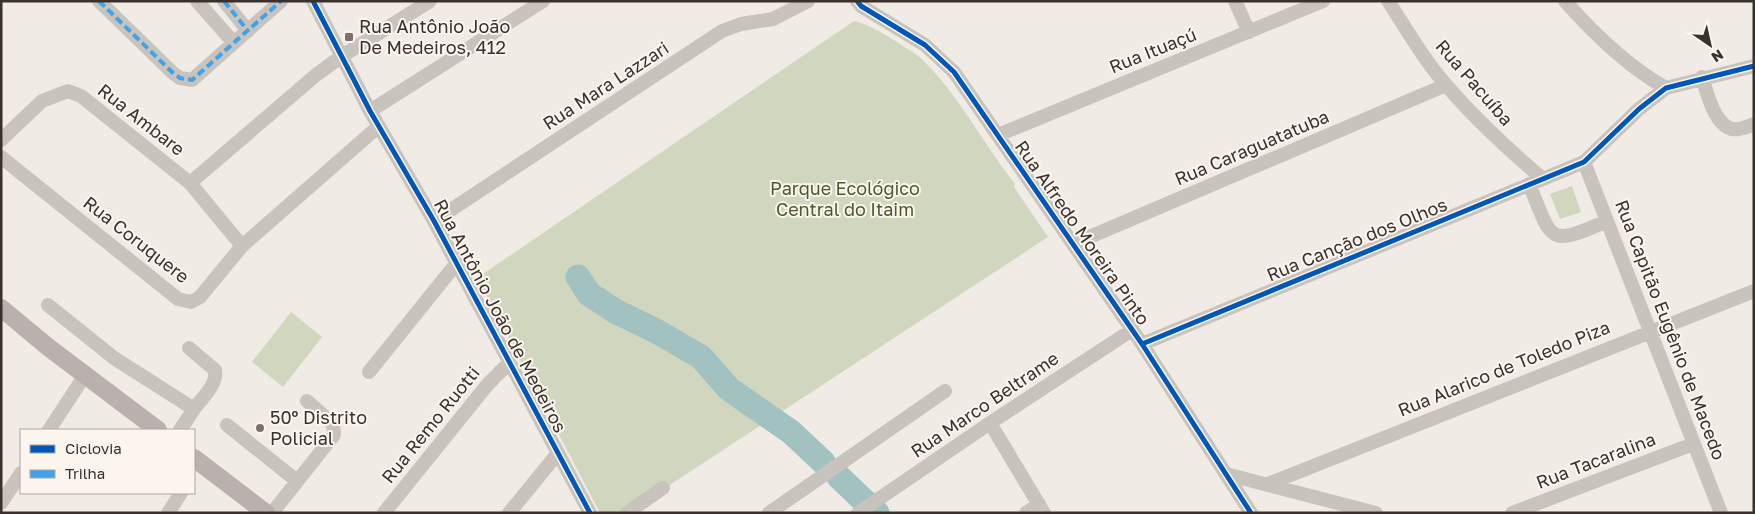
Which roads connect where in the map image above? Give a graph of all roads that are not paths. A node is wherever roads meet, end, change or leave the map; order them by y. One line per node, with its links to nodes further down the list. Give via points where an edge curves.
1 (100, 1): 16 (street, via 173,74 187,81)
2 (197, 1): 16 (street)
3 (224, 1): 14 (street)
4 (281, 1): 14 (street)
5 (313, 1): 17 (street, Rua Antônio João de Medeiros)
6 (430, 1): 17 (street)
7 (543, 1): 22 (street)
8 (808, 1): 33 (street, Rua Mara Lazzari, via 773,19 740,24 722,31)
9 (1235, 1): 15 (street)
10 (1322, 1): 15 (street, Rua Ituaçú)
11 (1388, 1): 20 (street, Rua Pacuíba)
12 (1565, 1): 21 (street, via 1616,53)
13 (864, 3): 25 (street, Rua Alfredo Moreira Pinto, via 924,45 954,72)
14 (248, 31): 16 (street)
15 (1249, 32): 25 (street, Rua Ituaçú)
16 (234, 43)
17 (342, 56): 22 (street, Rua Antônio João de Medeiros); 30 (street)
18 (1754, 66): 19 (street)
19 (1702, 77): 21 (street); 23 (street, via 1724,126 1738,129)
20 (1446, 85): 29 (street, Rua Pacuíba, via 1508,149); 34 (street, Rua Caraguatatuba)
21 (1666, 88): 28 (street)
22 (370, 111): 24 (street, Rua Antônio João de Medeiros)
23 (1754, 124)
24 (379, 126): 33 (street, Rua Antônio João de Medeiros); 35 (street, Rua Coruquere)
25 (998, 135): 34 (street, Rua Alfredo Moreira Pinto)
26 (1, 140): 30 (street, Rua Ambare, via 42,101 68,92 90,103)
27 (1, 157): 35 (street, Rua Coruquere, via 178,299 191,302 200,297)
28 (1584, 162): 29 (street, Rua Canção dos Olhos); 32 (street, Rua Capitão Eugênio de Macedo)
29 (1543, 179): 31 (street, Rua Canção dos Olhos)
30 (190, 183): 35 (street, Rua Ambare)
31 (1529, 184): 32 (street, via 1553,234 1568,237); 42 (street, Rua Canção dos Olhos)
32 (1607, 221): 41 (street, Rua Capitão Eugênio de Macedo)
33 (434, 222): 36 (street, Rua Antônio João de Medeiros)
34 (1073, 244): 40 (street, Rua Alfredo Moreira Pinto)
35 (242, 246)
36 (456, 264): 44 (street, Rua Antônio João de Medeiros); 45 (street)
37 (1754, 291): 41 (street, Rua Alarico de Toledo Piza)
38 (48, 305): 49 (street, via 114,358)
39 (1, 308): 46 (main road)
40 (1132, 330): 42 (street, Rua Alfredo Moreira Pinto); 50 (street, Rua Marco Beltrame)
41 (1650, 331): 55 (street, Rua Capitão Eugênio de Macedo); 61 (street, Rua Alarico de Toledo Piza)
42 (1142, 344): 59 (street, Rua Alfredo Moreira Pinto)
43 (189, 348): 49 (street, via 216,370 211,386)
44 (509, 363): 56 (street, Rua Antônio João de Medeiros); 69 (street, Rua Remo Ruotti, via 488,384)
45 (369, 372)
46 (85, 375): 52 (street); 53 (main road)
47 (945, 391): 73 (street)
48 (307, 401): 60 (street, via 333,424 334,435)
49 (194, 410): 54 (street)
50 (990, 423): 65 (street); 74 (street, Rua Marco Beltrame)
51 (227, 425): 60 (street)
52 (50, 429)
53 (157, 429)
54 (181, 429)
55 (1693, 444): 78 (street, Rua Tacaralina); 79 (street, Rua Capitão Eugênio de Macedo)
56 (558, 453): 70 (street); 71 (street, Rua Antônio João de Medeiros)
57 (196, 464): 67 (main road)
58 (20, 474): 64 (street)
59 (1226, 474): 61 (street); 76 (street, Rua Alfredo Moreira Pinto)
60 (297, 482): 68 (street)
61 (1268, 484): 77 (street)
62 (663, 488): 72 (street)
63 (179, 494): 66 (street)
64 (1, 503)
65 (1041, 509): 75 (street)
66 (168, 513)
67 (266, 513)
68 (272, 513)
69 (384, 513)
70 (509, 513)
71 (590, 513)
72 (627, 513)
73 (769, 513)
74 (858, 513)
75 (1026, 513)
76 (1252, 513)
77 (1376, 513)
78 (1512, 513)
79 (1721, 513)

